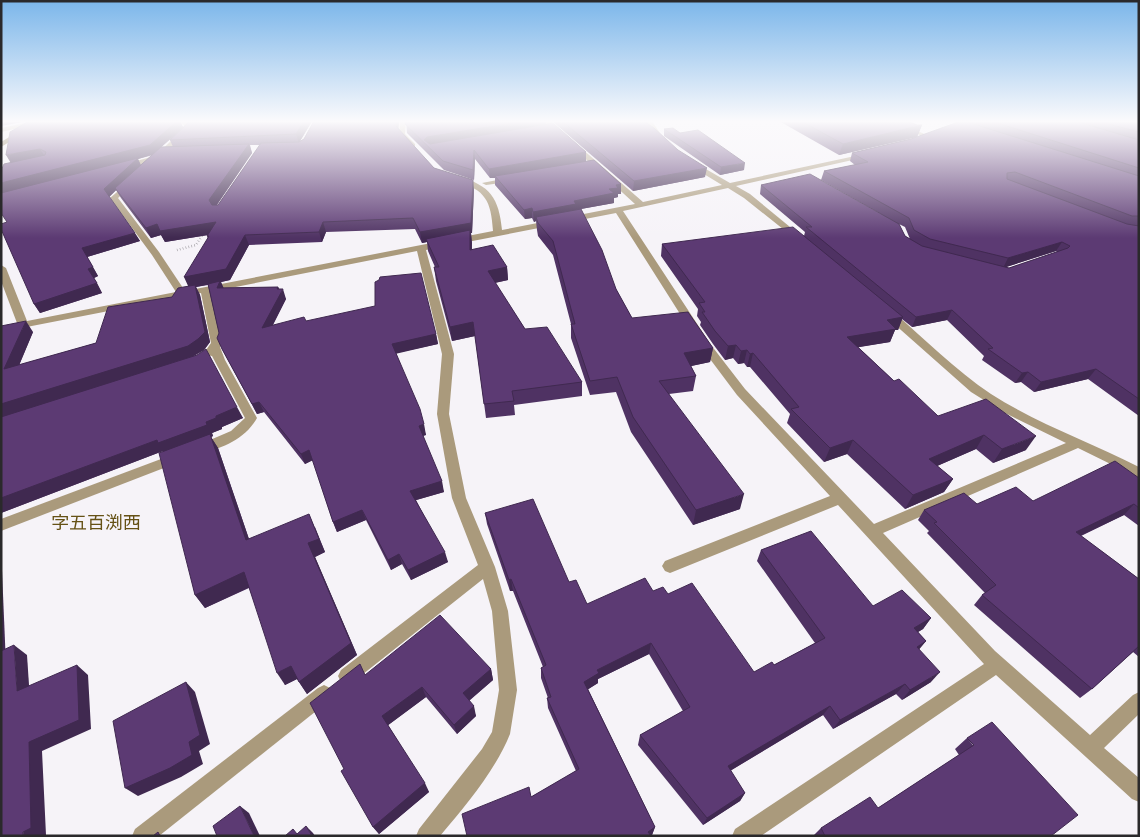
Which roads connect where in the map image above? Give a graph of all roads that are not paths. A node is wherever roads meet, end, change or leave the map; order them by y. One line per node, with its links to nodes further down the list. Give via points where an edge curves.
1 (144, 160): 8 (street)
2 (155, 160): 9 (street)
3 (592, 160): 6 (street)
4 (688, 160): 16 (street)
5 (843, 160): 10 (street)
6 (596, 164): 7 (street); 17 (street)
7 (587, 166)
8 (116, 169)
9 (143, 171)
10 (796, 171): 14 (street); 16 (street)
11 (448, 176): 19 (street, via 479,186 488,194 496,210)
12 (523, 177): 15 (street)
13 (136, 178): 24 (street, via 114,198)
14 (811, 180)
15 (486, 184)
16 (730, 185): 17 (street); 20 (street)
17 (640, 204): 18 (street)
18 (618, 210): 19 (street); 32 (street, via 707,347 741,392)
19 (498, 234): 21 (street)
20 (808, 246)
21 (421, 249): 23 (street); 36 (street, via 448,354 442,414 459,498)
22 (1, 268): 26 (street)
23 (205, 290): 24 (street); 28 (street, via 217,343)
24 (182, 294): 26 (street)
25 (876, 303): 30 (street, via 989,398)
26 (23, 325): 27 (street)
27 (1, 329)
28 (215, 348): 29 (street); 33 (street, via 251,418 240,433)
29 (198, 361)
30 (1078, 443): 31 (street); 34 (street)
31 (1139, 473)
32 (839, 498): 34 (street); 35 (street)
33 (1, 525)
34 (872, 532): 37 (street)
35 (670, 566)
36 (487, 567): 41 (street, via 500,611 506,660 508,690 501,734 489,756); 42 (street)
37 (998, 664): 39 (street); 43 (street)
38 (1139, 701): 39 (street)
39 (1090, 748): 40 (street)
40 (1139, 792)
41 (431, 833)
42 (142, 836)
43 (742, 836)

